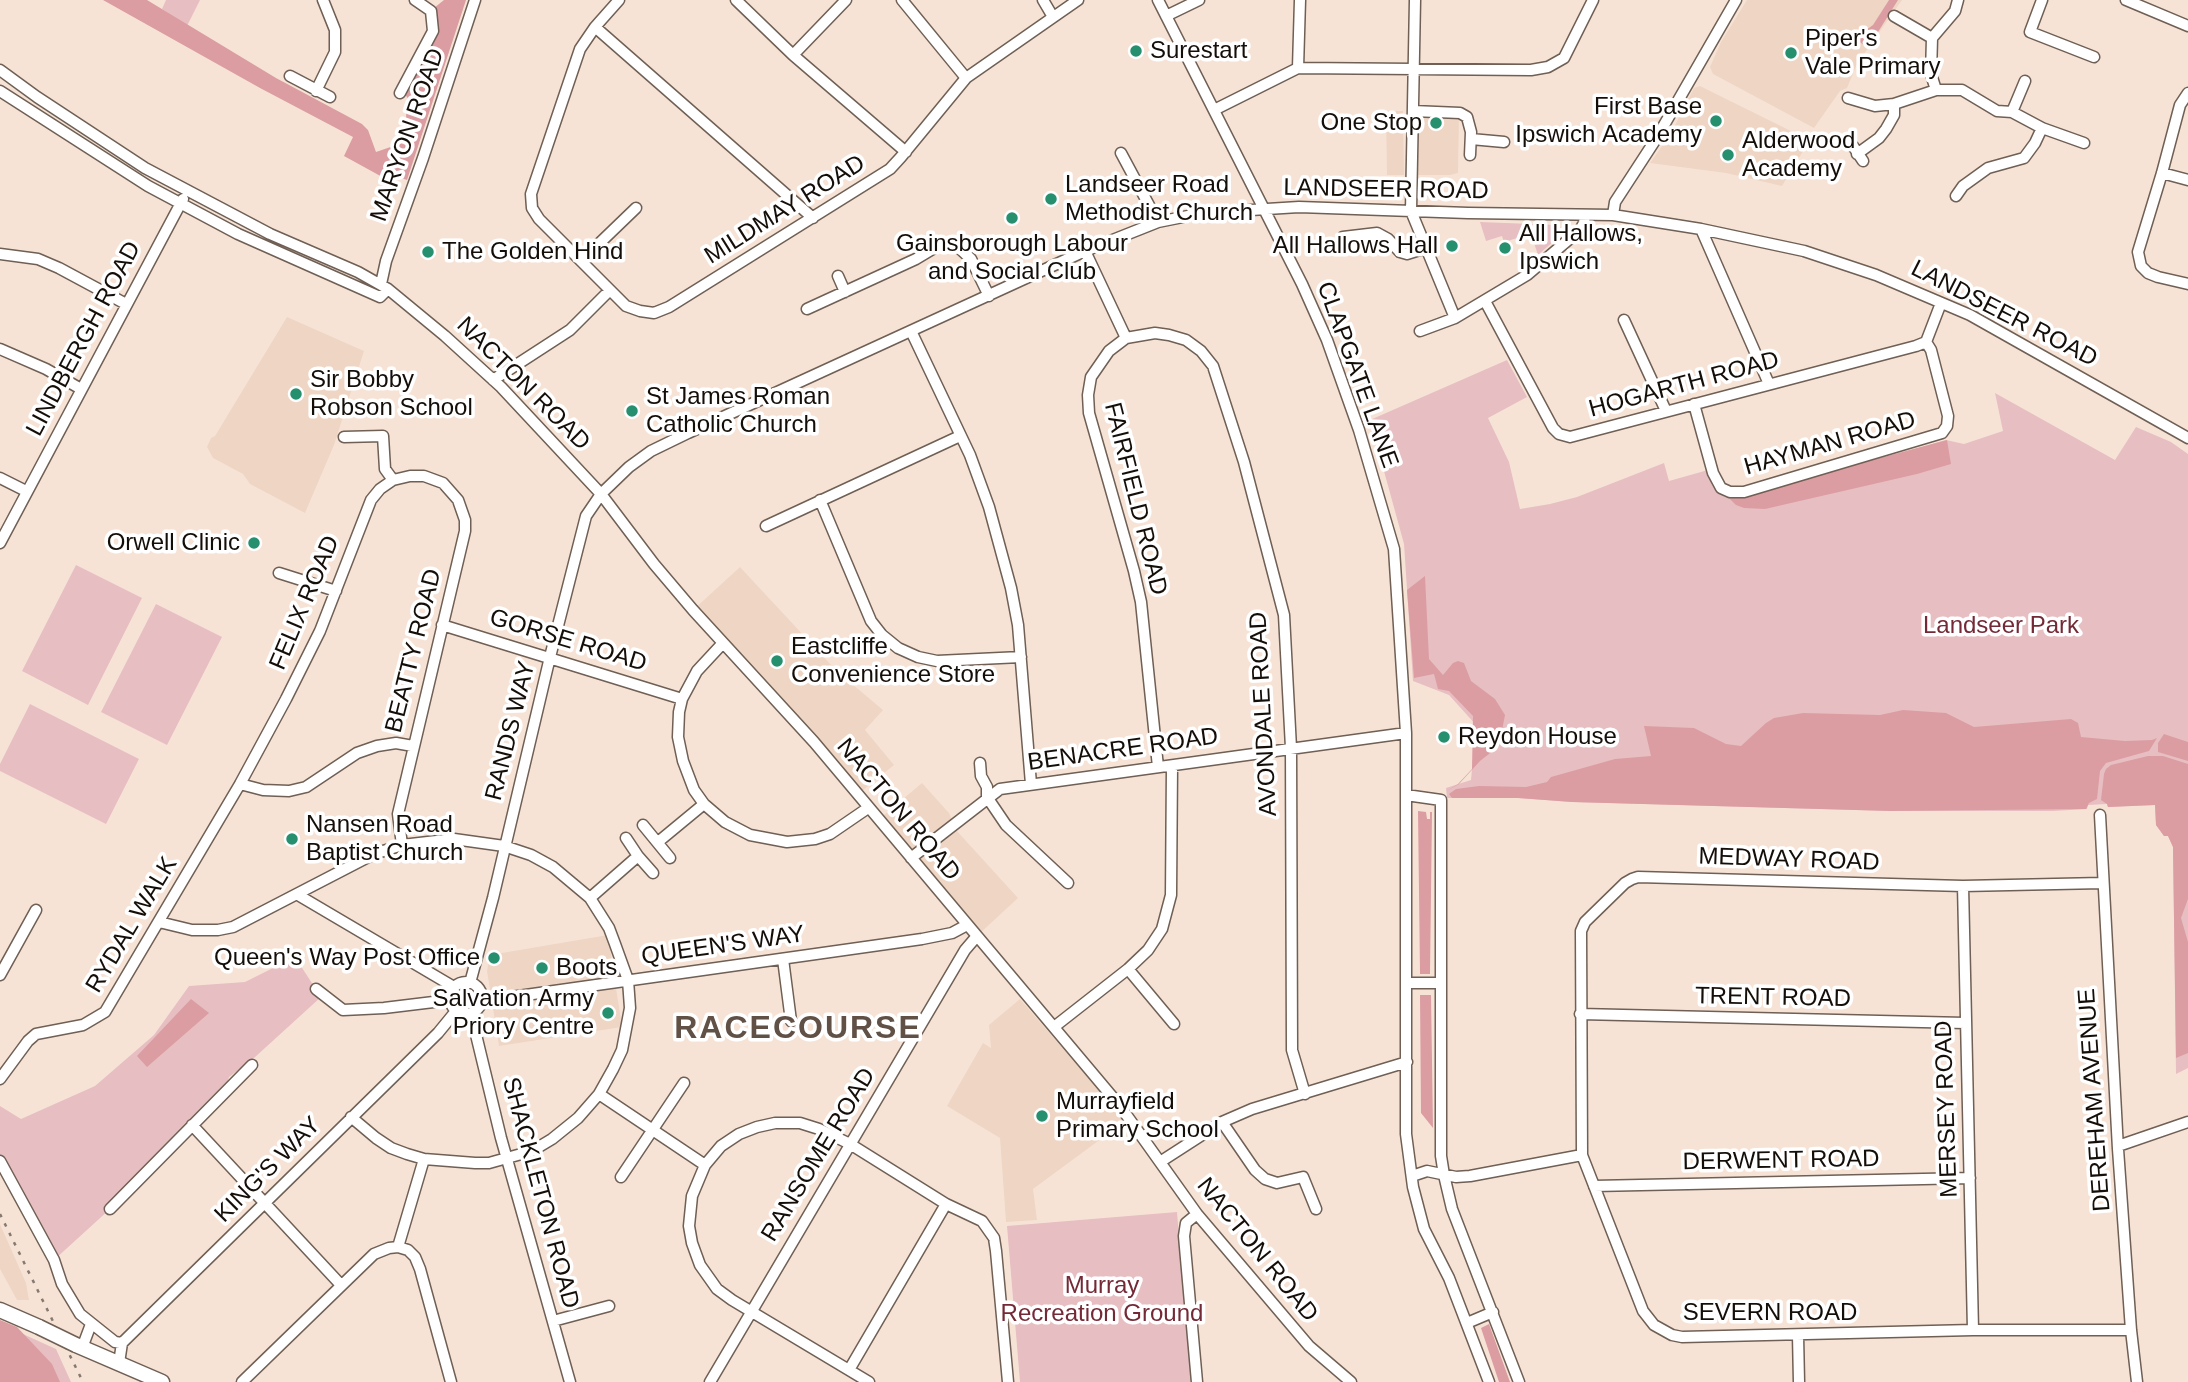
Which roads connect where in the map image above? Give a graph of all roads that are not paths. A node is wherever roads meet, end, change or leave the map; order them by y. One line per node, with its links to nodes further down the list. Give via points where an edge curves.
1 (323, 0): 35 (street, via 335,30 335,52)
2 (415, 0): 36 (street, via 431,11 433,31)
3 (475, 0): 74 (street, MARYON ROAD, via 386,261)
4 (619, 0): 23 (street, MILDMAY ROAD)
5 (736, 0): 25 (street)
6 (846, 0): 25 (street)
7 (902, 0): 31 (street)
8 (1043, 0): 21 (street)
9 (1078, 0): 21 (street, MILDMAY ROAD)
10 (1158, 0): 19 (street, CLAPGATE LANE)
11 (1199, 0): 19 (street)
12 (1300, 0): 27 (street)
13 (1415, 0): 28 (street)
14 (1592, 0): 28 (street, via 1564,58 1548,68)
15 (1736, 0): 63 (street, via 1615,202)
16 (1958, 0): 24 (street)
17 (2042, 0): 26 (street, via 2030,32)
18 (2126, 0): 22 (street)
19 (1166, 16): 43 (street, CLAPGATE LANE)
20 (1894, 16): 24 (street)
21 (1053, 17): 31 (street, MILDMAY ROAD)
22 (2188, 26)
23 (595, 27): 64 (street); 71 (street, MILDMAY ROAD, via 580,49 531,194 539,219)
24 (1932, 38): 33 (street, via 1931,74)
25 (793, 55): 50 (street)
26 (2094, 57)
27 (1298, 68): 28 (street); 43 (street)
28 (1414, 69): 44 (street)
29 (0, 70): 38 (street, NACTON ROAD)
30 (290, 76): 35 (street)
31 (966, 78): 50 (street, MILDMAY ROAD)
32 (2025, 81): 45 (street)
33 (1936, 90): 41 (street); 45 (street, via 1962,90 1997,111)
34 (0, 91): 42 (street)
35 (316, 91): 39 (street)
36 (400, 93)
37 (2188, 93): 54 (street, via 2180,105)
38 (37, 97): 42 (street); 56 (street, NACTON ROAD)
39 (330, 97)
40 (1848, 98): 41 (street, via 1875,106)
41 (1894, 104): 52 (street, via 1894,116 1886,129)
42 (30, 110): 58 (street)
43 (1214, 110): 60 (street, CLAPGATE LANE)
44 (1413, 111): 47 (street, via 1460,113 1468,117); 61 (street)
45 (2012, 112): 46 (street)
46 (2042, 128): 49 (street, via 2068,143); 57 (street, via 2024,158 1988,168 1959,183)
47 (1471, 139): 48 (street); 53 (street)
48 (1504, 142)
49 (2084, 144)
50 (906, 152): 64 (street, MILDMAY ROAD, via 890,169)
51 (1121, 153): 65 (street)
52 (1858, 154)
53 (1470, 155)
54 (2162, 173): 55 (street); 73 (street, via 2138,257 2144,270 2153,275)
55 (2188, 180)
56 (186, 192): 58 (street, LINDBERGH ROAD); 74 (street, NACTON ROAD)
57 (1956, 196)
58 (180, 204): 74 (street, via 380,297); 80 (street, LINDBERGH ROAD)
59 (636, 208): 71 (street)
60 (1262, 208): 61 (street, LANDSEER ROAD); 65 (street, LANDSEER ROAD); 111 (street, CLAPGATE LANE, via 1327,340 1394,550)
61 (1411, 211): 62 (street, LANDSEER ROAD); 68 (street)
62 (1585, 215): 63 (street, LANDSEER ROAD); 78 (street, via 1580,230 1563,245)
63 (1613, 215): 66 (street, LANDSEER ROAD)
64 (813, 218): 75 (street, MILDMAY ROAD, via 654,313 626,306)
65 (1157, 222): 69 (street, LANDSEER ROAD)
66 (1700, 229): 79 (street, LANDSEER ROAD, via 1804,251); 90 (street)
67 (1329, 235): 68 (street, via 1342,241 1377,233 1407,254)
68 (1426, 248): 82 (street)
69 (1085, 251): 77 (street, LANDSEER ROAD); 86 (street)
70 (0, 254): 80 (street, via 38,259)
71 (581, 261): 75 (street, MILDMAY ROAD)
72 (838, 276): 76 (street)
73 (2188, 284)
74 (384, 286): 89 (street, NACTON ROAD)
75 (610, 290): 89 (street, via 570,330)
76 (845, 292): 77 (street, via 947,245 958,247 971,259); 81 (street)
77 (989, 296): 84 (street, LANDSEER ROAD)
78 (1485, 301): 82 (street); 93 (street, HOGARTH ROAD, via 1559,434 1570,437)
79 (1941, 303): 87 (street); 96 (street, LANDSEER ROAD)
80 (126, 304): 91 (street, LINDBERGH ROAD)
81 (807, 309)
82 (1455, 318): 85 (street)
83 (1624, 320): 93 (street)
84 (911, 331): 94 (street); 100 (street, LANDSEER ROAD, via 651,451)
85 (1420, 331)
86 (1126, 338): 113 (street, AVONDALE ROAD, via 1156,333 1178,338 1201,351 1213,366 1284,615); 116 (street, FAIRFIELD ROAD, via 1109,351 1091,377 1088,404 1141,602)
87 (1926, 342): 90 (street, HOGARTH ROAD); 92 (street, HAYMAN ROAD, via 1948,416 1942,433 1744,492 1721,488)
88 (0, 349): 91 (street)
89 (493, 380): 100 (street, NACTON ROAD)
90 (1769, 384): 92 (street, HOGARTH ROAD)
91 (81, 389): 99 (street, LINDBERGH ROAD)
92 (1693, 404): 93 (street, HOGARTH ROAD)
93 (1666, 411)
94 (960, 436): 101 (street); 109 (street, via 999,541)
95 (344, 437): 98 (street, via 383,436 385,469)
96 (2188, 438)
97 (0, 478): 99 (street)
98 (393, 480): 105 (street, FELIX ROAD, via 371,500); 106 (street, BEATTY ROAD, via 435,478 458,500 465,520)
99 (26, 491): 103 (street, LINDBERGH ROAD)
100 (601, 494): 107 (street, NACTON ROAD); 108 (street, RANDS WAY, via 586,516)
101 (820, 500): 102 (street); 109 (street, via 871,621 898,648 937,661)
102 (766, 526)
103 (0, 543)
104 (279, 573): 105 (street)
105 (336, 591): 117 (street, FELIX ROAD)
106 (442, 625): 108 (street, GORSE ROAD); 112 (street, BEATTY ROAD)
107 (723, 643): 110 (street, via 697,671); 122 (street, NACTON ROAD, via 814,741)
108 (550, 657): 110 (street, GORSE ROAD); 128 (street, RANDS WAY)
109 (1021, 657): 118 (street)
110 (682, 699): 121 (street, via 680,750)
111 (1406, 733): 113 (street, BENACRE ROAD); 119 (street, CLAPGATE LANE)
112 (413, 746): 117 (street, via 396,743 356,753 306,787 289,791); 127 (street, BEATTY ROAD, via 398,814)
113 (1291, 748): 115 (street, BENACRE ROAD); 166 (street, AVONDALE ROAD, via 1292,1051)
114 (980, 763): 120 (street)
115 (1172, 765): 116 (street, BENACRE ROAD); 145 (street, via 1171,895 1161,929)
116 (1158, 767): 118 (street, BENACRE ROAD)
117 (240, 784): 139 (street, RYDAL WALK)
118 (1031, 784): 120 (street, BENACRE ROAD, via 1000,789)
119 (1406, 795): 149 (street, CLAPGATE LANE); 150 (street, via 1441,800)
120 (987, 797): 131 (street, BENACRE ROAD); 133 (street, via 1006,825)
121 (704, 804): 122 (street, via 750,835 787,842 830,834); 126 (street)
122 (868, 808): 131 (street, NACTON ROAD)
123 (2099, 816): 134 (street, DEREHAM AVENUE)
124 (643, 825): 126 (street)
125 (626, 838): 129 (street)
126 (657, 842): 130 (street)
127 (402, 845): 128 (street, via 454,839); 136 (street, via 374,854)
128 (504, 846): 137 (street, via 553,867); 148 (street, RANDS WAY)
129 (638, 856): 132 (street); 137 (street)
130 (670, 858)
131 (911, 858): 140 (street, NACTON ROAD)
132 (653, 873)
133 (1068, 883)
134 (2102, 883): 135 (street, MEDWAY ROAD); 173 (street, DEREHAM AVENUE)
135 (1963, 886): 156 (street, MEDWAY ROAD, via 1632,879 1581,931); 158 (street, MERSEY ROAD)
136 (298, 895): 139 (street, via 218,930); 151 (street)
137 (590, 898): 147 (street, via 609,928)
138 (36, 910): 146 (street)
139 (159, 922): 163 (street, RYDAL WALK, via 105,1012 83,1025 36,1034)
140 (967, 925): 141 (street, QUEEN'S WAY); 142 (street, NACTON ROAD)
141 (951, 933): 143 (street); 144 (street, QUEEN'S WAY)
142 (977, 936): 143 (street, RANSOME ROAD); 160 (street, NACTON ROAD)
143 (965, 950): 172 (street, RANSOME ROAD)
144 (783, 959): 147 (street, QUEEN'S WAY); 157 (street)
145 (1128, 969): 159 (street); 160 (street)
146 (0, 975)
147 (628, 980): 153 (street, QUEEN'S WAY); 165 (street, via 630,1008 622,1050)
148 (470, 983): 151 (street); 153 (street, via 478,987)
149 (1407, 983): 150 (street); 161 (street, CLAPGATE LANE)
150 (1440, 983): 180 (street)
151 (454, 987): 154 (street)
152 (316, 989): 154 (street, via 343,1010)
153 (482, 1001): 155 (street)
154 (453, 1005): 155 (street, via 462,1014); 167 (street, KING'S WAY, via 438,1033)
155 (471, 1013): 175 (street, SHACKLETON ROAD)
156 (1580, 1014): 158 (street, TRENT ROAD); 174 (street, SEVERN ROAD)
157 (792, 1021)
158 (1965, 1023): 183 (street, MERSEY ROAD)
159 (1174, 1024)
160 (1054, 1027): 178 (street, NACTON ROAD)
161 (1407, 1062): 166 (street); 181 (street, CLAPGATE LANE, via 1406,1135)
162 (252, 1065): 170 (street)
163 (0, 1079)
164 (684, 1083): 171 (street)
165 (599, 1094): 171 (street); 175 (street, via 552,1139)
166 (1305, 1094): 168 (street)
167 (351, 1117): 176 (street, via 391,1148); 186 (street, KING'S WAY)
168 (1222, 1122): 178 (street); 188 (street, via 1265,1178 1277,1183 1303,1177)
169 (2188, 1122): 173 (street)
170 (192, 1125): 186 (street); 187 (street)
171 (652, 1130): 179 (street); 182 (street)
172 (850, 1144): 179 (street, via 819,1129 775,1123 739,1134); 185 (street); 194 (street, RANSOME ROAD)
173 (2118, 1146): 200 (street, DEREHAM AVENUE)
174 (1582, 1155): 180 (street, via 1470,1176); 184 (street, SEVERN ROAD)
175 (507, 1159): 176 (street, via 489,1163); 196 (street, SHACKLETON ROAD)
176 (424, 1160): 190 (street)
177 (0, 1161): 198 (street, via 62,1284)
178 (1160, 1162): 189 (street, NACTON ROAD)
179 (705, 1165): 194 (street, via 689,1212 692,1243 717,1289)
180 (1444, 1175): 181 (street, via 1427,1171); 195 (street, via 1452,1209)
181 (1412, 1176): 197 (street, CLAPGATE LANE, via 1424,1229)
182 (621, 1177)
183 (1970, 1178): 184 (street, DERWENT ROAD); 199 (street, MERSEY ROAD)
184 (1594, 1186): 201 (street, SEVERN ROAD, via 1643,1311 1654,1325 1682,1337)
185 (946, 1203): 205 (street); 212 (street, via 982,1221 994,1238)
186 (264, 1204): 191 (street); 202 (street, KING'S WAY)
187 (110, 1209)
188 (1316, 1209)
189 (1197, 1214): 213 (street, via 1186,1223 1184,1236); 214 (street, NACTON ROAD, via 1309,1346)
190 (398, 1247): 191 (street, via 374,1254); 208 (street, via 408,1250 421,1269)
191 (341, 1284): 207 (street)
192 (609, 1306): 196 (street)
193 (0, 1310): 203 (main road, bridge)
194 (751, 1311): 205 (street); 210 (street, RANSOME ROAD)
195 (1493, 1312): 197 (street); 216 (street)
196 (553, 1321): 209 (street, SHACKLETON ROAD)
197 (1466, 1323): 215 (street, CLAPGATE LANE)
198 (91, 1324): 202 (street); 203 (street)
199 (1973, 1330): 200 (street, SEVERN ROAD); 201 (street, SEVERN ROAD)
200 (2131, 1330): 218 (street, DEREHAM AVENUE)
201 (1798, 1335): 217 (street)
202 (122, 1343): 204 (street)
203 (79, 1346): 204 (main road)
204 (119, 1363): 206 (main road)
205 (849, 1370): 211 (street)
206 (162, 1382)
207 (242, 1382)
208 (452, 1382)
209 (570, 1382)
210 (710, 1382)
211 (869, 1382)
212 (1008, 1382)
213 (1197, 1382)
214 (1351, 1382)
215 (1489, 1382)
216 (1519, 1382)
217 (1799, 1382)
218 (2137, 1382)

